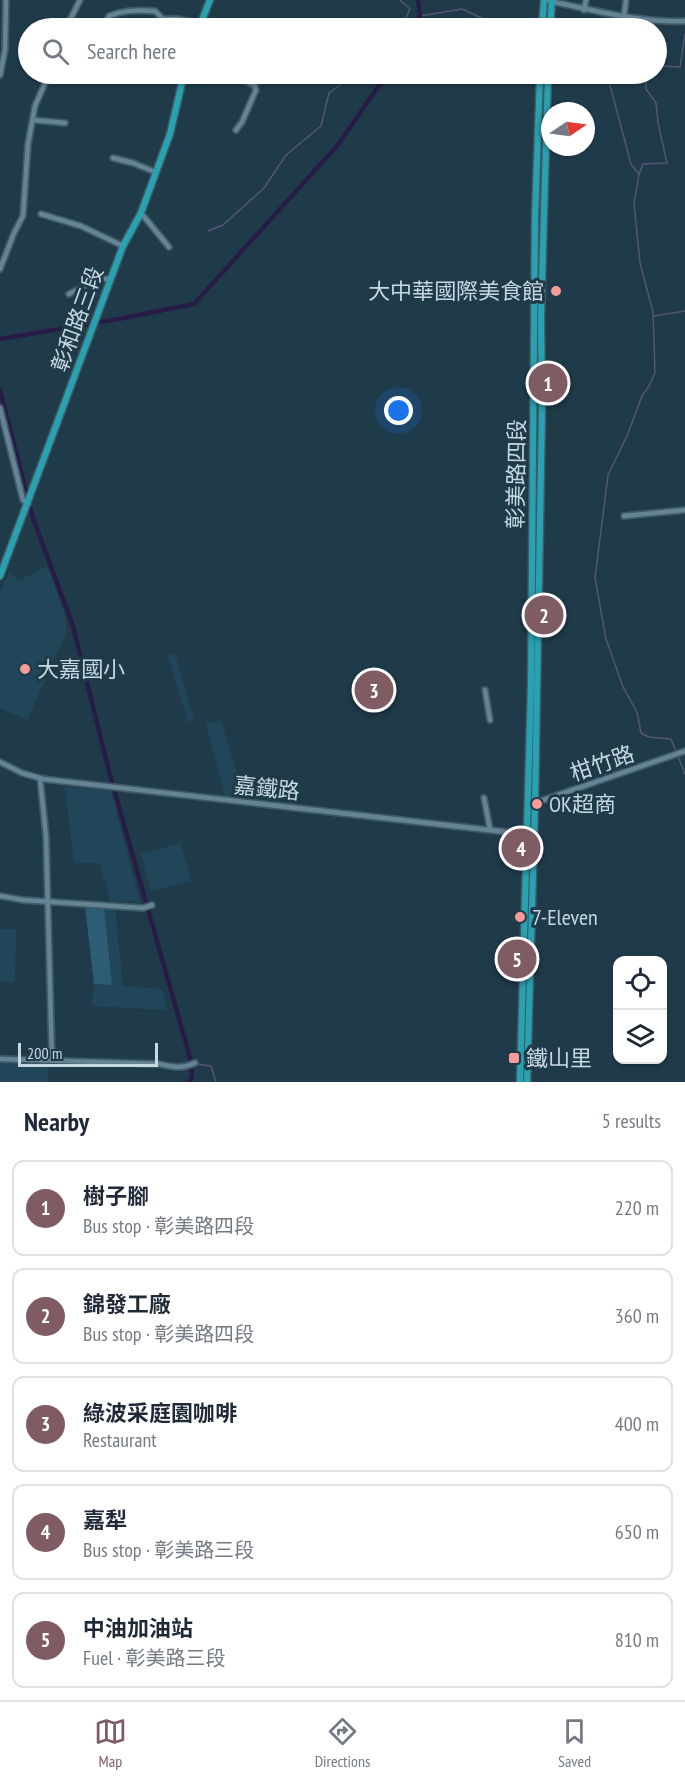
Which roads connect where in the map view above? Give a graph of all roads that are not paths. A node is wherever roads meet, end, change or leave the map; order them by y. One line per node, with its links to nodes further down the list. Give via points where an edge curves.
1 (6, 0): 19 (street)
2 (80, 0): 10 (street)
3 (210, 0): 13 (main road)
4 (544, 0): 7 (street); 14 (main road)
5 (586, 0): 8 (street)
6 (626, 0): 9 (street)
7 (552, 1): 8 (street); 15 (main road)
8 (584, 10): 9 (street)
9 (624, 16): 16 (street)
10 (71, 18)
11 (107, 18): 12 (street, via 122,10 155,11)
12 (162, 18)
13 (203, 18)
14 (543, 18)
15 (551, 18)
16 (639, 18)
17 (685, 21): 18 (street)
18 (667, 22)
19 (0, 75)
20 (45, 84): 26 (street)
21 (182, 84): 32 (main road, 彰和路三段, via 170,134)
22 (540, 84): 28 (main road, 彰美路四段)
23 (547, 84): 25 (main road, 彰美路四段)
24 (254, 85): 29 (street, via 256,90)
25 (544, 102)
26 (33, 120): 27 (street); 39 (street, via 23,216)
27 (65, 123)
28 (541, 124): 36 (main road, 彰美路四段)
29 (237, 130)
30 (542, 156): 35 (main road, 彰美路四段)
31 (114, 158): 32 (street)
32 (155, 172): 33 (main road, 彰和路三段)
33 (141, 213): 37 (main road, 彰和路三段); 38 (street)
34 (41, 214): 37 (street, via 81,226)
35 (544, 217): 36 (main road); 53 (main road, 彰美路四段)
36 (536, 218): 53 (main road, 彰美路四段)
37 (123, 246): 40 (main road, 彰和路三段)
38 (169, 247)
39 (0, 269)
40 (110, 281): 41 (street, via 102,277); 43 (main road, 彰和路三段)
41 (69, 294)
42 (0, 408): 43 (street, via 23,500)
43 (28, 504): 46 (main road, 彰和路三段)
44 (685, 510): 45 (street)
45 (624, 516)
46 (0, 576)
47 (486, 690): 48 (street)
48 (490, 720)
49 (685, 751): 53 (street, 柑竹路)
50 (0, 762): 51 (street, 嘉鐵路)
51 (40, 778): 54 (street, 嘉鐵路); 57 (street)
52 (484, 798): 54 (street)
53 (531, 803): 55 (main road)
54 (490, 829): 55 (street, 嘉鐵路)
55 (530, 834): 62 (main road); 63 (main road)
56 (0, 896): 57 (street)
57 (49, 902): 58 (street); 60 (street)
58 (148, 906)
59 (0, 1059): 60 (street)
60 (52, 1060): 61 (street, via 186,1068)
61 (195, 1063)
62 (520, 1082)
63 (527, 1082)

